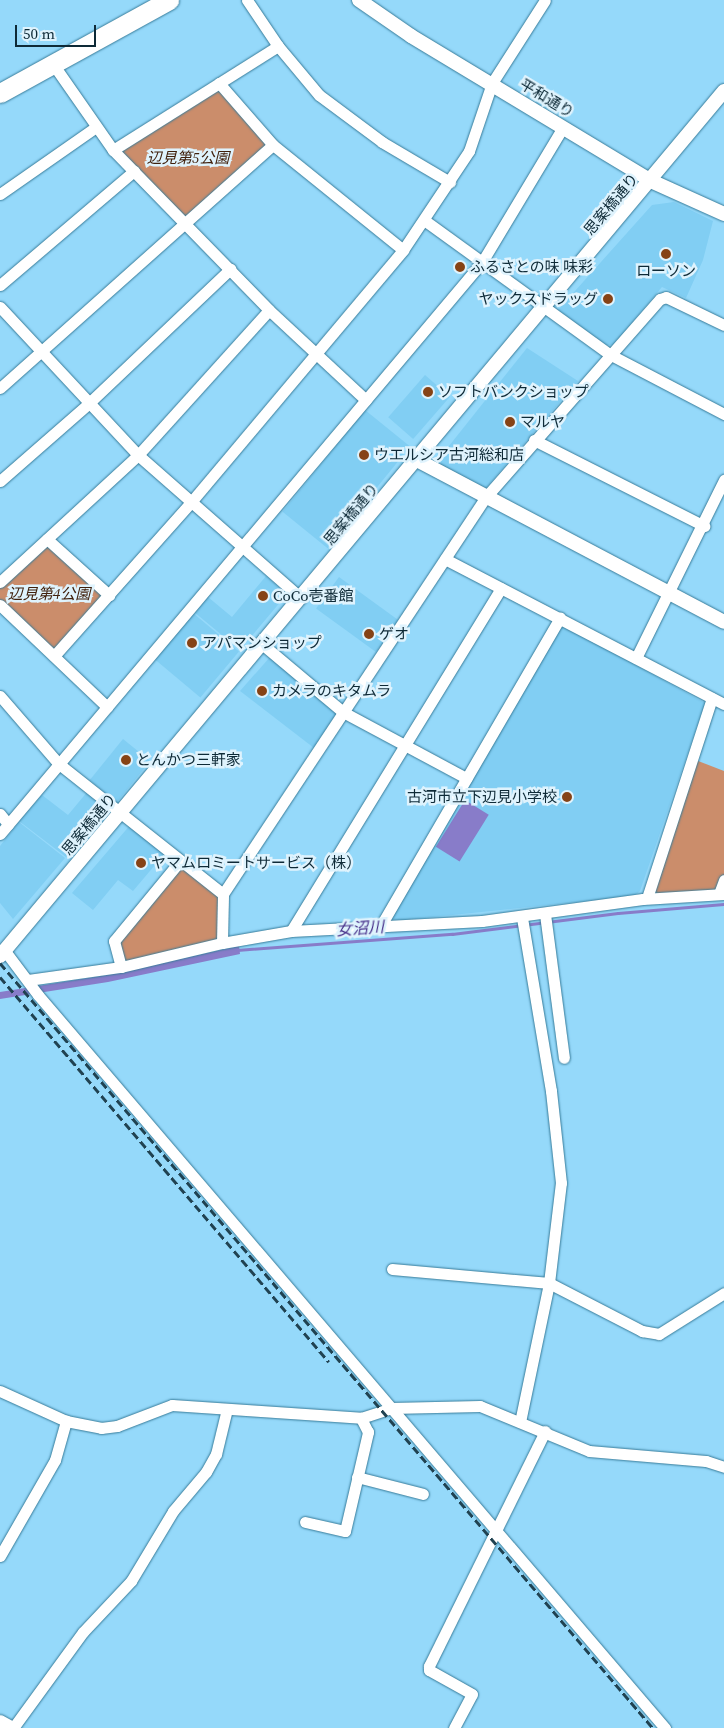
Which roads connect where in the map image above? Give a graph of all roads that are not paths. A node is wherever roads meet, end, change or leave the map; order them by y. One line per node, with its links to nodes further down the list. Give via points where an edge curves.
1 (169, 0): 6 (highway)
2 (247, 0): 5 (street)
3 (358, 0): 8 (street, 平和通り, via 411,36)
4 (545, 0): 8 (street)
5 (278, 46): 7 (street); 17 (street, via 319,95 382,142)
6 (53, 64): 10 (highway); 11 (street)
7 (219, 83): 13 (street); 14 (street)
8 (492, 83): 12 (street, 平和通り); 17 (street, via 469,151)
9 (724, 91): 16 (street, 思案橋通り)
10 (0, 93)
11 (96, 127): 14 (street); 18 (street)
12 (563, 127): 16 (street, 平和通り); 23 (street)
13 (273, 145): 21 (street); 22 (street)
14 (113, 150): 15 (street)
15 (134, 171): 21 (street); 25 (street)
16 (651, 181): 19 (street, 平和通り); 27 (street, 思案橋通り)
17 (450, 182): 20 (street)
18 (0, 194)
19 (724, 214)
20 (424, 220): 22 (street); 23 (street)
21 (186, 223): 24 (street); 30 (street)
22 (403, 250): 31 (street)
23 (482, 262): 27 (street); 34 (street)
24 (230, 269): 28 (street); 35 (street)
25 (0, 285)
26 (0, 307): 30 (street)
27 (545, 308): 32 (street); 39 (street, 思案橋通り)
28 (270, 310): 31 (street); 38 (street)
29 (724, 325): 32 (street, via 666,297 660,298)
30 (42, 353): 33 (street); 35 (street)
31 (315, 354): 34 (street); 43 (street)
32 (609, 354): 36 (street); 37 (street)
33 (0, 388)
34 (366, 400): 46 (street)
35 (89, 403): 38 (street); 41 (street)
36 (724, 414)
37 (534, 440): 42 (street); 44 (street)
38 (138, 455): 43 (street); 45 (street)
39 (417, 460): 42 (street); 52 (street, 思案橋通り)
40 (724, 480): 44 (street)
41 (0, 481)
42 (485, 498): 47 (street); 50 (street)
43 (191, 502): 46 (street); 51 (street)
44 (704, 526): 50 (street)
45 (47, 539): 48 (street); 51 (street)
46 (242, 548): 52 (street); 62 (street)
47 (445, 559): 49 (street); 63 (street)
48 (0, 582)
49 (501, 588): 54 (street); 64 (street)
50 (670, 593): 55 (street); 58 (street)
51 (109, 595): 57 (street)
52 (301, 598): 56 (street, 思案橋通り)
53 (0, 605): 57 (street)
54 (560, 618): 58 (street); 66 (street)
55 (724, 622)
56 (262, 644): 63 (street); 67 (street, 思案橋通り)
57 (54, 656): 62 (street)
58 (636, 658): 60 (street)
59 (0, 696): 65 (street)
60 (712, 698): 61 (street); 75 (street)
61 (724, 704)
62 (108, 707): 65 (street)
63 (343, 712): 64 (street); 73 (street)
64 (405, 745): 66 (street); 79 (street)
65 (59, 764): 67 (street); 69 (street)
66 (466, 778): 78 (street)
67 (120, 813): 71 (street); 81 (street, 思案橋通り)
68 (0, 814): 69 (street)
69 (8, 824): 70 (street)
70 (0, 834)
71 (180, 861): 73 (street); 82 (street, via 114,941)
72 (724, 880): 74 (street)
73 (223, 894): 80 (street)
74 (722, 894): 75 (street)
75 (647, 898): 76 (street)
76 (545, 914): 77 (street); 84 (street)
77 (522, 917): 78 (street); 85 (street)
78 (380, 927): 79 (street)
79 (291, 931): 80 (street)
80 (222, 943): 82 (street)
81 (2, 951): 83 (street)
82 (121, 967): 83 (street)
83 (33, 987): 91 (street)
84 (556, 1002): 85 (street); 86 (street)
85 (536, 1004): 88 (street, via 561,1182)
86 (564, 1058)
87 (392, 1269): 88 (street)
88 (549, 1283): 89 (street, via 642,1331 659,1334); 95 (street)
89 (724, 1293)
90 (0, 1392): 94 (street)
91 (392, 1408): 93 (street); 95 (street, via 480,1406); 101 (street)
92 (227, 1410): 93 (street); 94 (street, via 172,1405 117,1426 101,1428); 104 (street, via 216,1454 206,1472 173,1511 131,1581 83,1632)
93 (361, 1418): 98 (street, via 368,1432)
94 (66, 1420): 102 (street, via 55,1460)
95 (520, 1422): 96 (street)
96 (545, 1432): 97 (street, via 589,1451 706,1461); 101 (street)
97 (724, 1467)
98 (357, 1477): 99 (street); 100 (street, via 345,1532)
99 (423, 1494)
100 (305, 1522)
101 (496, 1530): 105 (street, via 429,1666 430,1670 472,1694); 106 (street)
102 (0, 1556)
103 (0, 1722): 104 (street)
104 (12, 1728)
105 (454, 1728)
106 (665, 1728)

